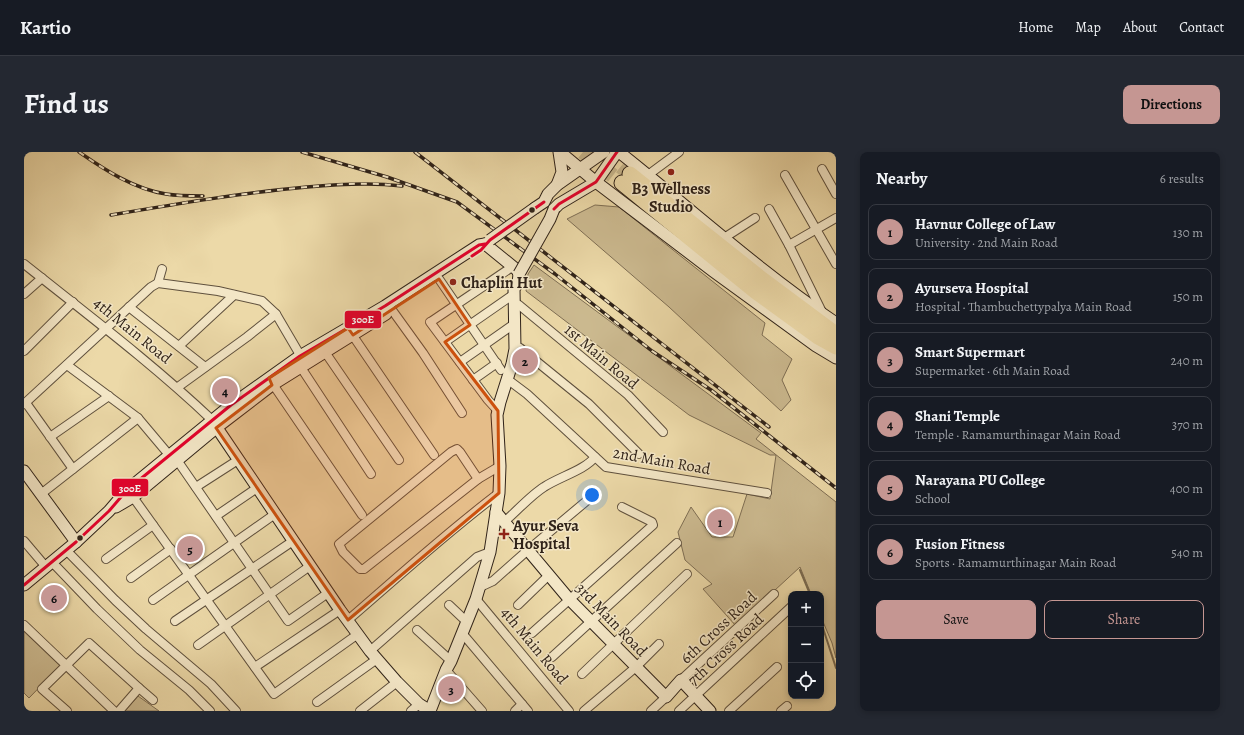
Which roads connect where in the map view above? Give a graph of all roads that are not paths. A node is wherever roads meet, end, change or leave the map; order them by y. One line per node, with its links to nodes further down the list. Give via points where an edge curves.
1 (559, 152): 6 (main road); 11 (main road, via 562,172)
2 (604, 152): 6 (main road)
3 (618, 152): 5 (main road); 10 (main road)
4 (679, 152): 8 (street)
5 (629, 168): 8 (main road); 28 (highway); 49 (highway, via 756,292)
6 (580, 169): 10 (main road); 11 (main road)
7 (822, 169): 13 (street)
8 (648, 175): 19 (main road)
9 (785, 175): 18 (street)
10 (596, 182): 12 (main road); 14 (main road)
11 (557, 185): 20 (main road, bridge, via 544,202)
12 (610, 192): 14 (main road, via 594,192); 53 (main road, via 816,346)
13 (836, 194)
14 (556, 207): 25 (main road, bridge)
15 (769, 209): 21 (street)
16 (755, 218): 19 (street)
17 (836, 218): 18 (street)
18 (816, 230): 21 (street); 23 (street)
19 (724, 238): 28 (main road)
20 (489, 244): 25 (main road); 27 (main road); 44 (main road, via 479,245)
21 (790, 245): 39 (street)
22 (24, 264): 26 (street, 4th Main Road)
23 (836, 264)
24 (162, 269): 29 (street)
25 (516, 276): 31 (main road); 34 (street); 35 (main road, via 520,285)
26 (42, 278): 30 (street); 33 (street, 4th Main Road)
27 (439, 279): 34 (street); 37 (main road)
28 (773, 282): 39 (main road); 45 (highway)
29 (158, 283): 32 (street); 36 (street)
30 (24, 294)
31 (514, 294): 41 (main road); 42 (street)
32 (234, 295): 38 (street, via 262,302); 48 (street)
33 (73, 302): 43 (street, 4th Main Road); 51 (street)
34 (456, 304): 42 (street); 46 (street, via 431,322)
35 (519, 305): 50 (main road); 69 (street, 1st Main Road, via 628,395)
36 (129, 307): 43 (street); 48 (street)
37 (392, 310): 44 (main road); 65 (street)
38 (276, 314): 54 (street); 57 (street)
39 (824, 315): 40 (main road)
40 (836, 323)
41 (514, 324): 47 (street); 64 (main road, via 515,349)
42 (470, 325): 46 (street); 47 (street)
43 (106, 328): 56 (street); 61 (street, 4th Main Road)
44 (350, 331): 52 (main road); 54 (main road); 72 (street)
45 (836, 334)
46 (445, 342): 55 (street)
47 (484, 345): 55 (street); 58 (street, via 499,366)
48 (179, 346): 57 (street)
49 (836, 347)
50 (520, 348): 60 (main road); 71 (street, via 589,404)
51 (24, 351)
52 (325, 352): 54 (main road); 76 (street)
53 (836, 358)
54 (302, 362): 59 (main road); 80 (street)
55 (460, 362): 58 (street)
56 (67, 365): 62 (street); 63 (street)
57 (205, 368): 61 (street)
58 (473, 380): 64 (street)
59 (270, 381): 67 (main road); 93 (street)
60 (510, 382): 68 (main road, via 502,426); 73 (street, 2nd Main Road, via 527,394)
61 (178, 387): 67 (street, 4th Main Road)
62 (109, 396): 66 (street); 70 (street)
63 (25, 404): 70 (street)
64 (498, 411): 68 (main road)
65 (462, 413)
66 (138, 418): 74 (street); 78 (street)
67 (214, 424): 74 (main road); 75 (main road)
68 (499, 429): 77 (main road)
69 (664, 432)
70 (50, 437): 78 (street)
71 (639, 454)
72 (434, 455)
73 (595, 457): 86 (street, 2nd Main Road, via 606,467); 95 (street, via 587,465 543,487)
74 (174, 458): 82 (street); 88 (main road); 90 (main road, via 127,490)
75 (238, 460): 82 (street); 83 (main road)
76 (399, 460)
77 (500, 466): 81 (street); 84 (main road)
78 (73, 469): 87 (street)
79 (24, 471): 87 (main road)
80 (371, 474)
81 (478, 479): 81 (street, via 457,449 450,452 339,544 343,552 360,569 364,569)
82 (196, 487): 94 (street)
83 (257, 488): 92 (main road); 94 (street)
84 (499, 493): 91 (main road); 127 (street)
85 (596, 493): 104 (street)
86 (767, 493)
87 (41, 494): 99 (main road)
88 (133, 497): 90 (main road); 96 (street)
89 (622, 507): 120 (street, via 652,522 653,525)
90 (109, 511): 99 (main road)
91 (496, 512): 95 (main road, 3rd Main Road); 105 (main road)
92 (275, 514): 98 (main road); 101 (street)
93 (362, 515)
94 (216, 516): 101 (street)
95 (504, 522): 104 (main road, 3rd Main Road)
96 (153, 525): 102 (street); 106 (street)
97 (24, 541): 107 (street)
98 (293, 541): 108 (main road); 109 (street)
99 (76, 542): 103 (main road)
100 (676, 543): 129 (street)
101 (233, 544): 109 (street); 111 (street)
102 (171, 549): 111 (street); 113 (street)
103 (66, 550): 107 (main road); 161 (street, via 115,600 211,684)
104 (528, 550): 112 (main road, 3rd Main Road); 115 (street, via 493,581)
105 (490, 552): 115 (main road); 140 (street, via 477,557)
106 (106, 559)
107 (49, 565): 114 (main road); 160 (street)
108 (310, 566): 116 (main road); 118 (street)
109 (252, 569): 118 (street); 122 (street)
110 (687, 574): 137 (street)
111 (189, 575): 121 (street); 122 (street)
112 (549, 575): 120 (main road, 3rd Main Road); 124 (street)
113 (131, 578)
114 (24, 585)
115 (480, 588): 119 (main road)
116 (328, 593): 118 (street, via 288,621); 125 (main road)
117 (774, 594): 148 (street, 6th Cross Road)
118 (270, 595): 132 (street)
119 (476, 599): 130 (main road); 167 (street, 4th Main Road)
120 (569, 599): 129 (main road, 3rd Main Road); 135 (street)
121 (153, 600)
122 (207, 600): 128 (street); 132 (street)
123 (449, 605): 130 (street)
124 (518, 605)
125 (340, 610): 127 (main road); 144 (street)
126 (788, 611): 151 (street, 7th Cross Road)
127 (348, 620): 136 (main road)
128 (175, 621)
129 (591, 621): 137 (main road, 3rd Main Road); 141 (street)
130 (467, 622): 134 (main road)
131 (24, 624): 142 (street)
132 (225, 626): 139 (street); 144 (street)
133 (417, 630): 143 (street)
134 (462, 633): 143 (main road); 155 (street)
135 (532, 633)
136 (358, 634): 140 (main road); 144 (street, via 274,694)
137 (613, 644): 145 (main road, 3rd Main Road); 147 (street)
138 (659, 644): 145 (street)
139 (198, 645)
140 (373, 655): 149 (main road); 154 (street)
141 (552, 657)
142 (66, 665): 150 (street, via 89,644); 157 (street, via 42,689); 158 (street)
143 (448, 665): 163 (main road); 164 (street)
144 (255, 667)
145 (636, 667): 152 (main road, 3rd Main Road); 168 (street)
146 (777, 667): 172 (street)
147 (582, 674)
148 (681, 680): 151 (main road); 152 (main road)
149 (397, 682): 156 (main road); 162 (street)
150 (139, 688): 153 (street); 159 (street)
151 (696, 695): 170 (street, 7th Cross Road); 171 (main road)
152 (666, 697): 169 (street)
153 (153, 700)
154 (317, 702)
155 (522, 704): 165 (street); 166 (street)
156 (415, 708): 163 (main road)
157 (67, 711)
158 (114, 711)
159 (119, 711)
160 (210, 711)
161 (236, 711)
162 (360, 711)
163 (430, 711)
164 (482, 711)
165 (515, 711)
166 (528, 711)
167 (570, 711)
168 (584, 711)
169 (651, 711)
170 (679, 711)
171 (710, 711)
172 (729, 711)

